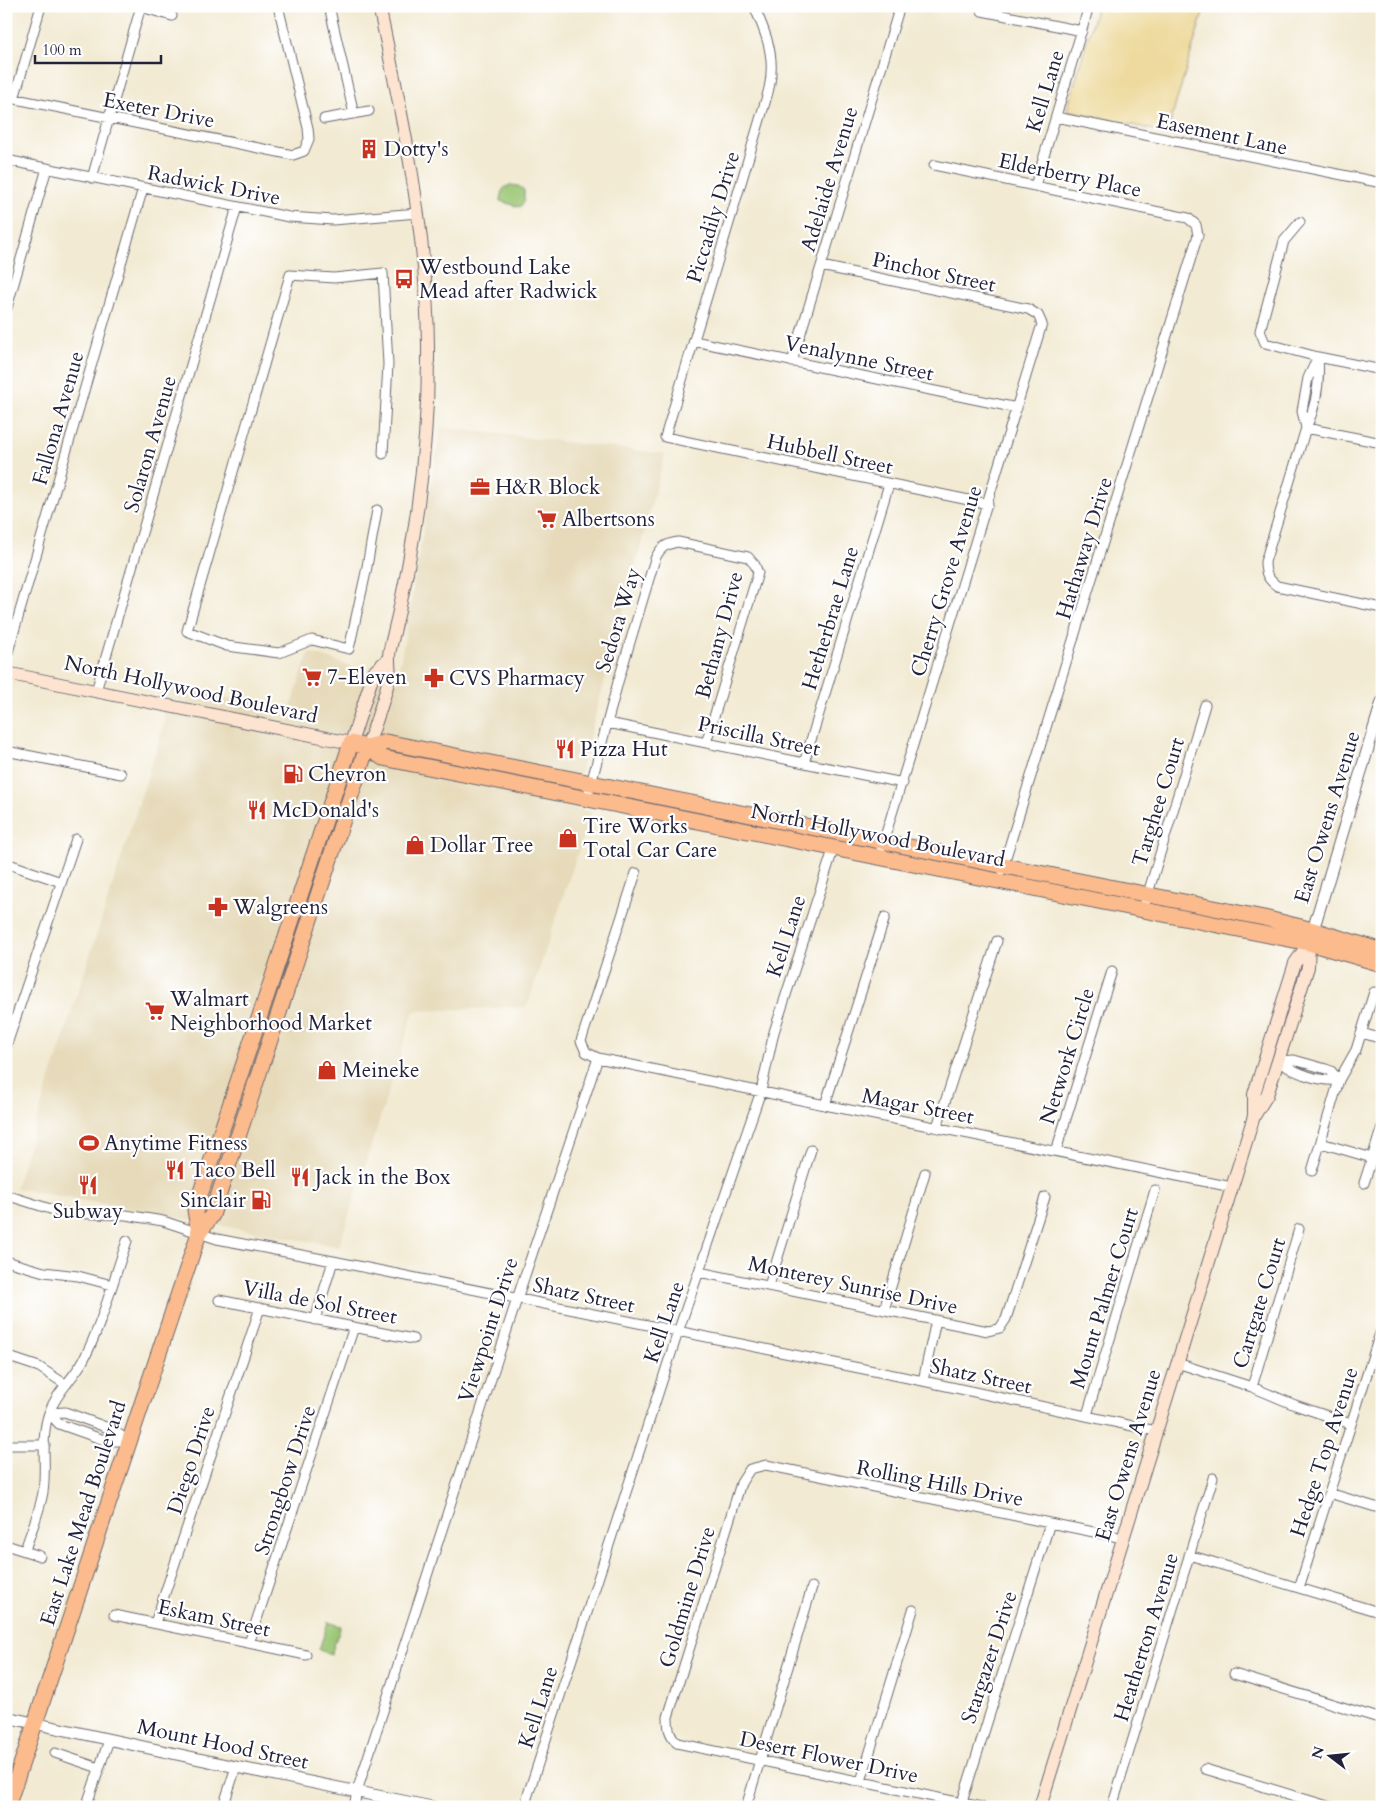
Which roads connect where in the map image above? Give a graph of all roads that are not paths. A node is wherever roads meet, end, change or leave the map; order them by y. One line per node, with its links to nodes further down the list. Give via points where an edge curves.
1 (41, 6): 12 (street)
2 (278, 6): 16 (street, Exeter Drive, via 308,128 309,139 304,151 293,155)
3 (329, 6): 14 (street)
4 (379, 6): 26 (main road, East Lake Mead Boulevard)
5 (754, 6): 32 (street, Piccadily Drive, via 770,53 772,72 768,96)
6 (900, 6): 29 (street, Adelaide Avenue)
7 (1089, 6): 11 (street, Kell Lane)
8 (141, 7): 10 (street); 16 (street)
9 (982, 11): 11 (street)
10 (172, 16)
11 (1082, 31): 15 (street, Kell Lane)
12 (10, 98): 16 (street, Exeter Drive)
13 (369, 112): 14 (street)
14 (354, 114): 17 (street)
15 (1056, 117): 22 (street, Easement Lane); 23 (street, Kell Lane)
16 (108, 118): 21 (street)
17 (324, 119)
18 (6, 160): 20 (street, Radwick Drive)
19 (934, 165): 23 (street, Elderberry Place)
20 (47, 168): 21 (street, Radwick Drive); 30 (street)
21 (92, 178): 24 (street, Radwick Drive)
22 (1382, 183)
23 (1036, 186): 28 (street, Elderberry Place, via 1188,218)
24 (143, 188): 25 (street, Radwick Drive); 46 (street, Fallona Avenue)
25 (237, 207): 26 (street, Radwick Drive, via 289,218 334,220); 49 (street, Solaron Avenue)
26 (418, 213): 47 (main road, East Lake Mead Boulevard, via 428,346 426,435 413,539)
27 (1300, 222): 33 (street, via 1284,241 1260,331 1265,343)
28 (1196, 226): 69 (street, Hathaway Drive, via 1198,235)
29 (821, 266): 31 (street, Pinchot Street, via 1028,309); 34 (street, Adelaide Avenue)
30 (6, 311)
31 (1038, 315): 36 (street, Cherry Grove Avenue, via 1042,324)
32 (694, 341): 34 (street, Venalynne Street); 38 (street, Piccadily Drive)
33 (1318, 357): 35 (street); 37 (street, via 1320,380 1314,412)
34 (792, 362): 36 (street, Venalynne Street)
35 (1382, 370)
36 (1017, 408): 42 (street, Cherry Grove Avenue)
37 (1306, 428): 39 (street); 45 (street, via 1265,562 1268,580 1277,586)
38 (665, 437): 41 (street, Hubbell Street)
39 (1382, 443)
40 (382, 454): 43 (street, via 388,364 383,273 334,278 290,275 187,631 227,646 279,652 312,640 349,648)
41 (889, 484): 42 (street, Hubbell Street); 58 (street, Hetherbrae Lane)
42 (988, 504): 62 (street, Cherry Grove Avenue)
43 (377, 510)
44 (668, 543): 52 (street, Sedora Way, via 655,559); 54 (street, Bethany Drive, via 678,542 748,558 758,573)
45 (1382, 608)
46 (6, 659)
47 (388, 659): 53 (main road, East Lake Mead Boulevard, via 374,672); 55 (main road, East Lake Mead Boulevard, via 390,676)
48 (6, 673): 49 (main road, North Hollywood Boulevard)
49 (96, 691): 53 (main road, North Hollywood Boulevard)
50 (1382, 702): 76 (street, East Owens Avenue)
51 (1205, 705): 74 (street, Targhee Court)
52 (608, 723): 54 (street, Priscilla Street); 61 (street, Sedora Way)
53 (351, 743): 55 (main road, North Hollywood Boulevard); 73 (main road, East Lake Mead Boulevard)
54 (706, 743): 58 (street, Priscilla Street)
55 (367, 747): 57 (main road, North Hollywood Boulevard, via 386,742); 60 (main road, North Hollywood Boulevard, via 383,758); 79 (main road, East Lake Mead Boulevard)
56 (6, 751): 59 (street)
57 (492, 763): 60 (main road); 61 (main road, North Hollywood Boulevard)
58 (804, 763): 62 (street, Priscilla Street)
59 (121, 774)
60 (488, 779): 63 (main road, North Hollywood Boulevard)
61 (592, 783): 63 (street, Sedora Way); 65 (main road, North Hollywood Boulevard)
62 (903, 783): 65 (street, Cherry Grove Avenue)
63 (588, 799): 66 (main road, North Hollywood Boulevard)
64 (76, 838): 72 (street)
65 (884, 842): 67 (street, Cherry Grove Avenue); 69 (main road, North Hollywood Boulevard)
66 (834, 847): 67 (main road, North Hollywood Boulevard); 91 (street, Kell Lane, via 774,1032)
67 (880, 856): 71 (main road, North Hollywood Boulevard)
68 (6, 863): 72 (street)
69 (1004, 866): 71 (street, Hathaway Drive); 74 (main road, North Hollywood Boulevard)
70 (636, 873): 88 (street, via 581,1041 586,1052)
71 (999, 880): 74 (main road, North Hollywood Boulevard)
72 (61, 882): 86 (street)
73 (301, 891): 79 (main road, via 305,910 292,954); 83 (main road, East Lake Mead Boulevard)
74 (1146, 902): 76 (main road, North Hollywood Boulevard, via 1264,918)
75 (885, 917): 92 (street)
76 (1311, 937): 78 (main road, North Hollywood Boulevard); 80 (main road, North Hollywood Boulevard); 89 (main road, East Owens Avenue, via 1308,967); 93 (main road, East Owens Avenue, via 1292,972 1254,1094)
77 (997, 941): 94 (street)
78 (1382, 951)
79 (295, 964): 87 (main road, East Lake Mead Boulevard)
80 (1382, 964)
81 (1112, 971): 98 (street, Network Circle)
82 (1374, 992): 84 (street)
83 (262, 1007): 87 (main road, via 267,1024 262,1043); 108 (main road, East Lake Mead Boulevard, via 195,1210)
84 (1362, 1033): 85 (street); 90 (street)
85 (1382, 1039)
86 (6, 1047)
87 (267, 1048): 108 (main road, East Lake Mead Boulevard, via 212,1215)
88 (598, 1058): 91 (street, Magar Street); 115 (street, Viewpoint Drive)
89 (1278, 1061): 90 (street, via 1291,1070 1328,1081); 93 (main road, East Owens Avenue, via 1268,1096)
90 (1339, 1080): 96 (street)
91 (761, 1091): 92 (street, Magar Street); 112 (street, Kell Lane)
92 (825, 1105): 94 (street, Magar Street)
93 (1254, 1116): 103 (main road, East Owens Avenue)
94 (937, 1127): 98 (street, Magar Street)
95 (1382, 1127): 99 (street)
96 (1320, 1143): 99 (street); 100 (street)
97 (812, 1150): 114 (street)
98 (1056, 1151): 103 (street, Magar Street)
99 (1372, 1158): 102 (street)
100 (1312, 1171)
101 (925, 1173): 118 (street)
102 (1364, 1183)
103 (1232, 1187): 126 (main road, East Owens Avenue)
104 (1156, 1190): 131 (street, Mount Palmer Court)
105 (6, 1195): 108 (street, Shatz Street, via 63,1213 126,1215 164,1221)
106 (1046, 1197): 120 (street, Monterey Sunrise Drive, via 1006,1319 1000,1328 988,1331)
107 (1299, 1228): 129 (street, Cartgate Court)
108 (199, 1234): 111 (street, Shatz Street); 134 (main road, East Lake Mead Boulevard)
109 (127, 1241): 113 (street)
110 (6, 1261): 113 (street)
111 (333, 1261): 115 (street, Shatz Street); 119 (street)
112 (700, 1272): 114 (street, Monterey Sunrise Drive); 123 (street, Kell Lane)
113 (112, 1285): 128 (street, via 96,1334 83,1361)
114 (768, 1286): 118 (street, Monterey Sunrise Drive)
115 (517, 1299): 123 (street, Shatz Street); 167 (street, Viewpoint Drive)
116 (219, 1300): 117 (street, Villa de Sol Street)
117 (260, 1308): 119 (street, Villa de Sol Street); 152 (street, Diego Drive)
118 (884, 1310): 120 (street, Monterey Sunrise Drive)
119 (315, 1320): 121 (street, Villa de Sol Street)
120 (936, 1320): 127 (street)
121 (354, 1327): 124 (street, Villa de Sol Street); 153 (street, Strongbow Drive)
122 (1382, 1327): 132 (street, Hedge Top Avenue)
123 (678, 1332): 127 (street, Shatz Street); 174 (street, Kell Lane)
124 (413, 1339)
125 (6, 1356): 128 (street, via 39,1367)
126 (1177, 1363): 129 (street); 133 (main road, East Owens Avenue)
127 (923, 1382): 131 (street, Shatz Street)
128 (65, 1384): 130 (street)
129 (1252, 1387): 132 (street)
130 (49, 1413): 134 (street, via 65,1412 111,1429); 136 (street)
131 (1087, 1416): 133 (street, Shatz Street)
132 (1351, 1424): 139 (street, Hedge Top Avenue)
133 (1156, 1432): 142 (main road, East Owens Avenue)
134 (130, 1441): 158 (main road, East Lake Mead Boulevard)
135 (6, 1445): 136 (street)
136 (45, 1445): 144 (street, via 43,1494)
137 (750, 1469): 141 (street, Rolling Hills Drive, via 766,1465); 159 (street, Goldmine Drive, via 741,1482 668,1717 668,1731)
138 (1213, 1478): 145 (street, Heatherton Avenue)
139 (1330, 1493): 140 (street); 148 (street, Hedge Top Avenue)
140 (1382, 1508)
141 (1050, 1523): 142 (street, Rolling Hills Drive); 168 (street, Stargazer Drive)
142 (1123, 1538): 177 (main road, East Owens Avenue)
143 (6, 1544): 144 (street)
144 (25, 1550): 146 (street)
145 (1189, 1555): 148 (street); 178 (street, Heatherton Avenue)
146 (40, 1556)
147 (812, 1587): 162 (street)
148 (1299, 1588): 150 (street)
149 (913, 1610): 166 (street)
150 (1382, 1613)
151 (114, 1615): 152 (street, Eskam Street)
152 (155, 1623): 153 (street, Eskam Street)
153 (249, 1643): 154 (street, Eskam Street)
154 (306, 1655)
155 (1234, 1674): 157 (street)
156 (6, 1717): 158 (street, Mount Hood Street)
157 (1382, 1718)
158 (35, 1723): 160 (street, Mount Hood Street); 169 (main road, East Lake Mead Boulevard)
159 (672, 1737): 162 (street, Desert Flower Drive, via 677,1742)
160 (109, 1740): 163 (street, Mount Hood Street); 164 (street)
161 (55, 1753): 164 (street)
162 (760, 1761): 166 (street, Desert Flower Drive); 175 (street)
163 (236, 1767): 167 (street, Mount Hood Street); 171 (street)
164 (99, 1768): 170 (street)
165 (1205, 1769): 179 (street)
166 (861, 1781): 168 (street, Desert Flower Drive)
167 (357, 1791): 172 (street, Viewpoint Drive); 173 (street, Mount Hood Street)
168 (962, 1802): 176 (street, Desert Flower Drive)
169 (7, 1807)
170 (86, 1807)
171 (223, 1807)
172 (354, 1807)
173 (432, 1807)
174 (524, 1807)
175 (746, 1807)
176 (981, 1807)
177 (1040, 1807)
178 (1112, 1807)
179 (1331, 1807)

